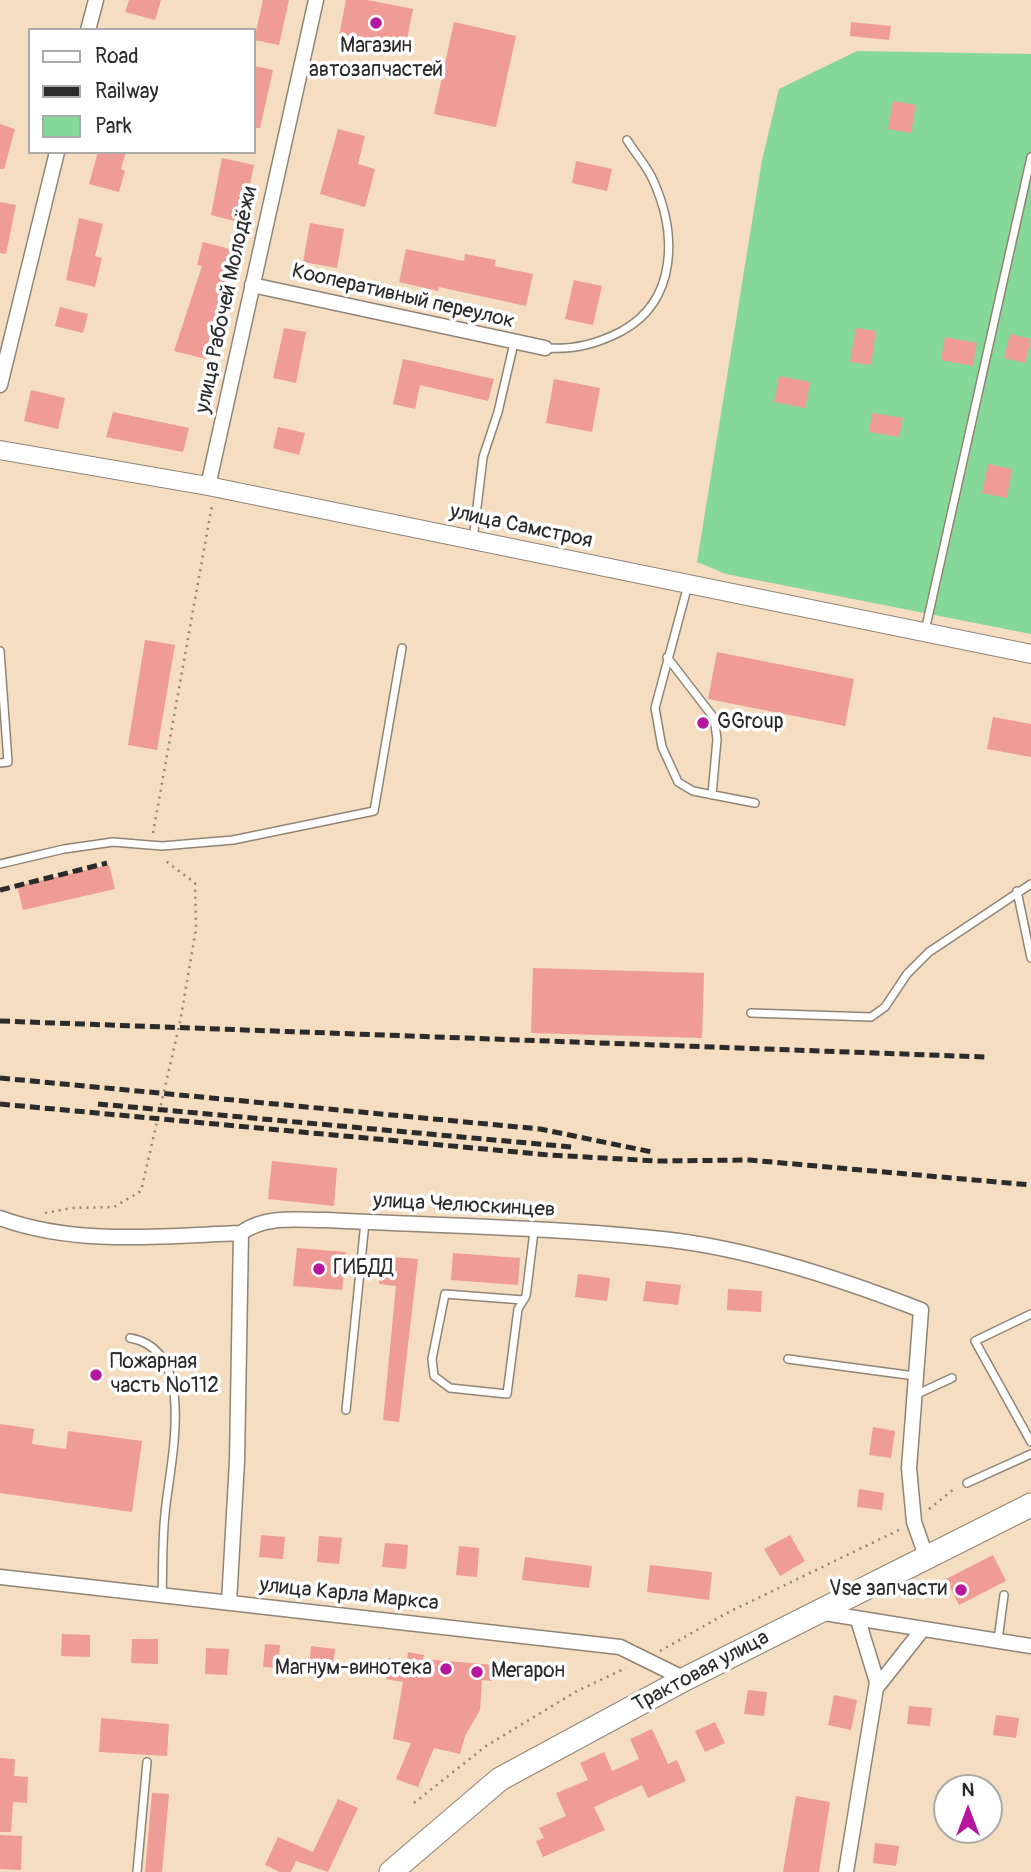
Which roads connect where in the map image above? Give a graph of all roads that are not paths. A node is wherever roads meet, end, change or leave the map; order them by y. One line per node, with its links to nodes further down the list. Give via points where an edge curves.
1 (96, 0): 3 (street)
2 (316, 0): 7 (street, улица Рабочей Молодёжи)
3 (89, 28)
4 (627, 140): 9 (lane, via 653,179 666,217 670,263 659,298 636,323 602,341 569,350)
5 (57, 154): 10 (street)
6 (1031, 157): 15 (lane)
7 (252, 285): 8 (street, Кооперативный переулок); 12 (street, улица Рабочей Молодёжи)
8 (514, 343): 9 (street, Кооперативный переулок); 13 (lane, via 483,457)
9 (545, 348)
10 (0, 386)
11 (1, 455): 12 (street, улица Самстроя)
12 (211, 492): 13 (street, улица Самстроя)
13 (473, 540): 14 (street, улица Самстроя)
14 (688, 584): 15 (street, улица Самстроя); 19 (lane)
15 (925, 633): 18 (street, улица Самстроя)
16 (402, 648): 23 (lane, via 374,811 233,840 153,845 113,842)
17 (0, 651): 20 (lane, via 8,762)
18 (1031, 654)
19 (667, 657): 21 (lane, via 714,718 717,739); 21 (lane, via 655,708 662,747 678,782)
20 (0, 763)
21 (712, 794): 22 (lane)
22 (755, 803)
23 (0, 864)
24 (1031, 884): 25 (lane)
25 (1017, 891): 26 (lane); 27 (lane, via 929,952 885,1007 871,1017)
26 (1031, 958)
27 (751, 1013)
28 (0, 1218): 31 (street, улица Челюскинцев, via 20,1226 102,1237)
29 (365, 1222): 30 (street, улица Челюскинцев); 31 (street, улица Челюскинцев, via 275,1220 254,1224); 39 (lane)
30 (534, 1231): 32 (lane); 36 (street, улица Челюскинцев, via 673,1240 814,1273 921,1310)
31 (241, 1233): 48 (street)
32 (523, 1300): 32 (lane, via 507,1394 450,1388 434,1376 432,1359 444,1294)
33 (1031, 1314): 40 (lane, via 975,1341)
34 (130, 1338): 46 (lane, via 160,1354 171,1372 175,1449 164,1515)
35 (788, 1359): 36 (lane)
36 (915, 1376): 38 (street)
37 (952, 1378): 38 (lane)
38 (914, 1395): 44 (street, via 909,1468 914,1522)
39 (346, 1410)
40 (1031, 1443)
41 (1031, 1454): 42 (lane)
42 (967, 1483)
43 (1031, 1505): 44 (main road, Трактовая улица)
44 (926, 1556): 49 (main road, Трактовая улица)
45 (0, 1577): 46 (street, улица Карла Маркса)
46 (162, 1595): 48 (street, улица Карла Маркса)
47 (1004, 1595): 52 (lane)
48 (229, 1602): 54 (street, улица Карла Маркса, via 620,1647)
49 (818, 1612): 50 (street); 54 (main road, Трактовая улица)
50 (858, 1620): 51 (street); 55 (street)
51 (922, 1630): 52 (street); 55 (street)
52 (998, 1641): 53 (street)
53 (1031, 1646)
54 (685, 1679): 58 (main road, Трактовая улица, via 500,1779)
55 (877, 1687): 59 (street)
56 (147, 1762): 57 (lane)
57 (137, 1872)
58 (391, 1872)
59 (846, 1872)

